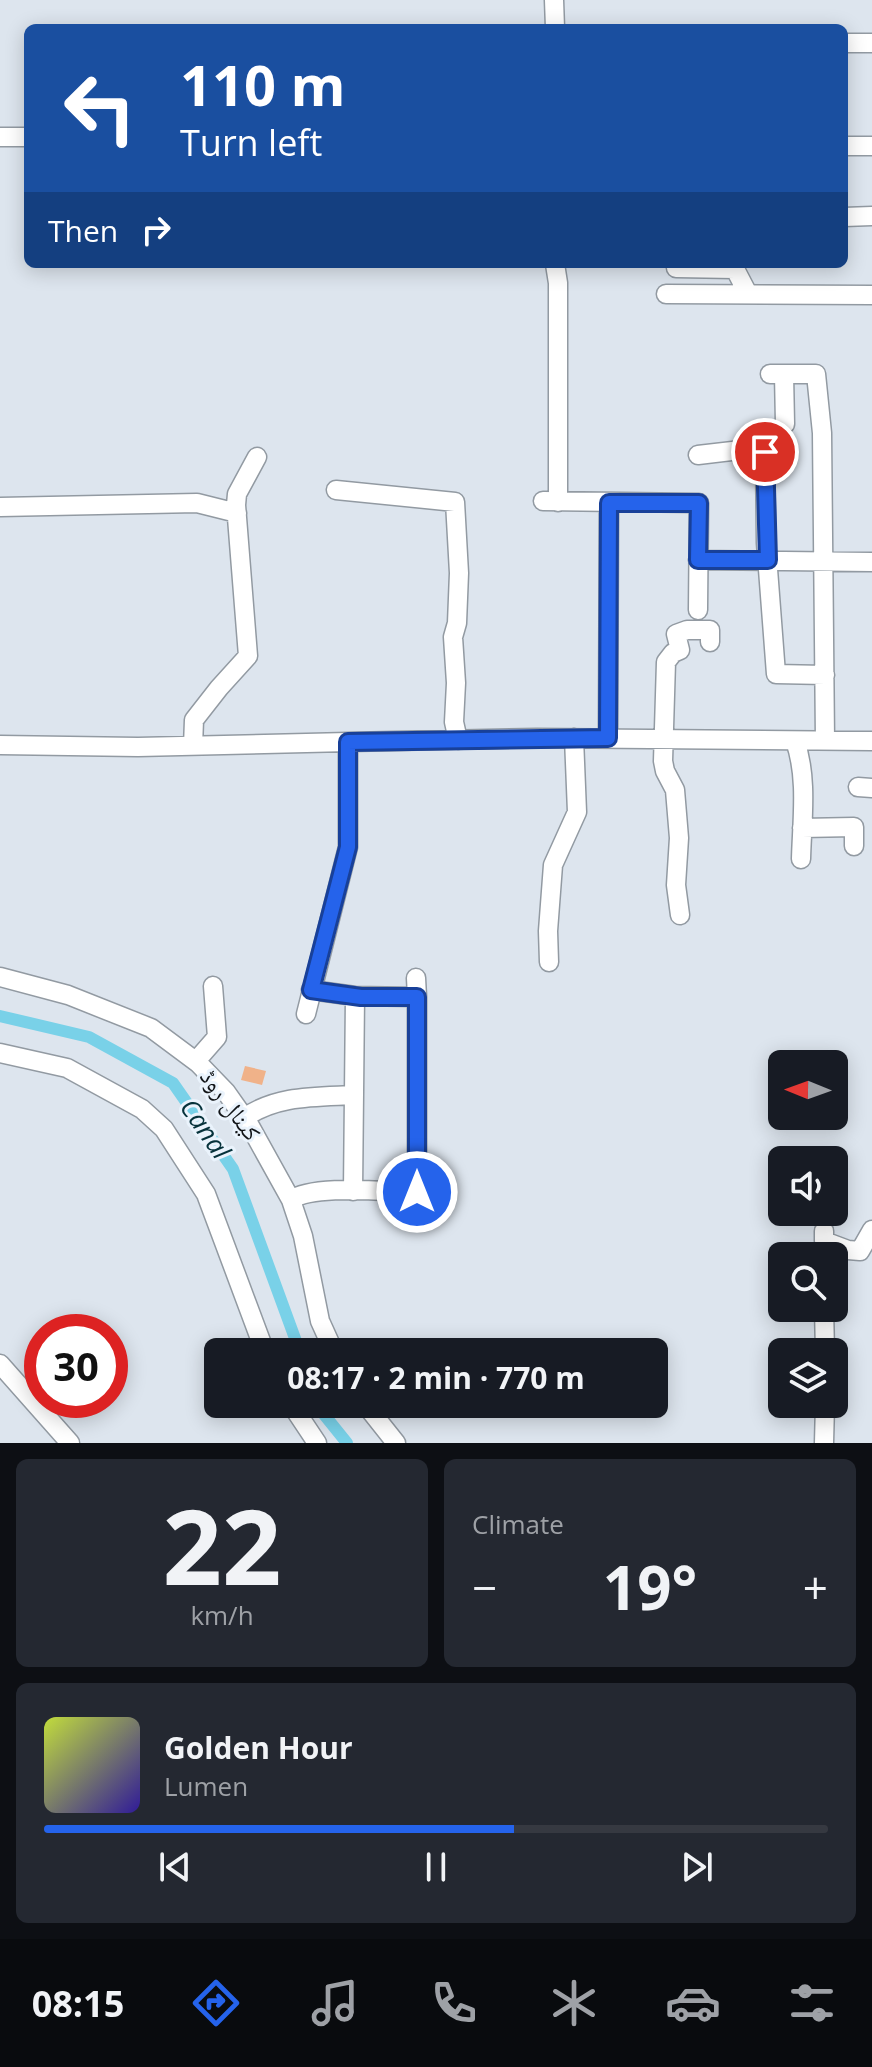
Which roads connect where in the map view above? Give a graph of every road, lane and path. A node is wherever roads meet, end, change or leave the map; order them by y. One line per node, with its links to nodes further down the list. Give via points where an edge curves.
1 (554, 0): 2 (street)
2 (555, 24)
3 (848, 43): 4 (street)
4 (872, 43)
5 (0, 137): 6 (street)
6 (24, 137)
7 (848, 146): 8 (street)
8 (872, 146)
9 (872, 216): 10 (street)
10 (848, 217)
11 (556, 268): 20 (street, via 551,501)
12 (676, 268): 14 (street, via 735,269)
13 (666, 294): 14 (street)
14 (748, 294): 15 (street)
15 (872, 295)
16 (766, 447): 17 (street); 24 (street); 25 (street, via 785,424 777,374 816,374)
17 (698, 455)
18 (257, 457): 22 (street, via 237,494)
19 (336, 490): 33 (street, via 455,502)
20 (609, 503): 23 (street, via 699,503); 31 (street)
21 (0, 507): 22 (street, via 197,503)
22 (237, 513): 39 (street, via 248,656 194,720)
23 (698, 560): 24 (street); 27 (street)
24 (768, 560): 25 (street); 29 (street, via 776,674)
25 (824, 561): 26 (street); 29 (street)
26 (872, 562)
27 (698, 610)
28 (710, 642): 32 (street, via 710,630 676,634 680,650 666,662)
29 (825, 675): 35 (street)
30 (574, 738): 31 (street); 33 (street); 44 (street, via 577,812 553,865)
31 (608, 738): 32 (street)
32 (665, 739): 34 (street); 43 (street, via 663,761 675,790)
33 (458, 740): 37 (street)
34 (795, 741): 35 (street); 40 (street)
35 (825, 741): 36 (street)
36 (872, 741)
37 (348, 742): 39 (street); 48 (street, via 348,847)
38 (0, 745): 39 (street)
39 (193, 746)
40 (802, 828): 41 (street, via 854,827); 42 (street)
41 (854, 846)
42 (801, 859)
43 (680, 915)
44 (549, 962)
45 (0, 977): 53 (street, کینال روڈ, via 126,1017)
46 (416, 978): 50 (street)
47 (213, 986): 53 (street, via 217,1037)
48 (311, 990): 49 (street); 51 (street)
49 (355, 996): 50 (street); 54 (street)
50 (417, 997): 56 (street, via 417,1192)
51 (306, 1014)
52 (0, 1053): 60 (street, via 67,1068 142,1109 164,1129 206,1194)
53 (196, 1061): 55 (street, کینال روڈ)
54 (354, 1095): 55 (street, via 286,1100); 56 (street)
55 (244, 1118): 57 (street, کینال روڈ)
56 (353, 1191): 57 (street, via 316,1191)
57 (291, 1200): 61 (street, کینال روڈ)
58 (872, 1230): 59 (street, via 860,1251)
59 (848, 1250)
60 (260, 1338)
61 (328, 1338)
62 (0, 1364): 66 (street)
63 (300, 1418): 67 (street)
64 (376, 1418): 68 (street)
65 (825, 1418): 69 (street)
66 (70, 1443)
67 (317, 1443)
68 (396, 1443)
69 (824, 1443)

